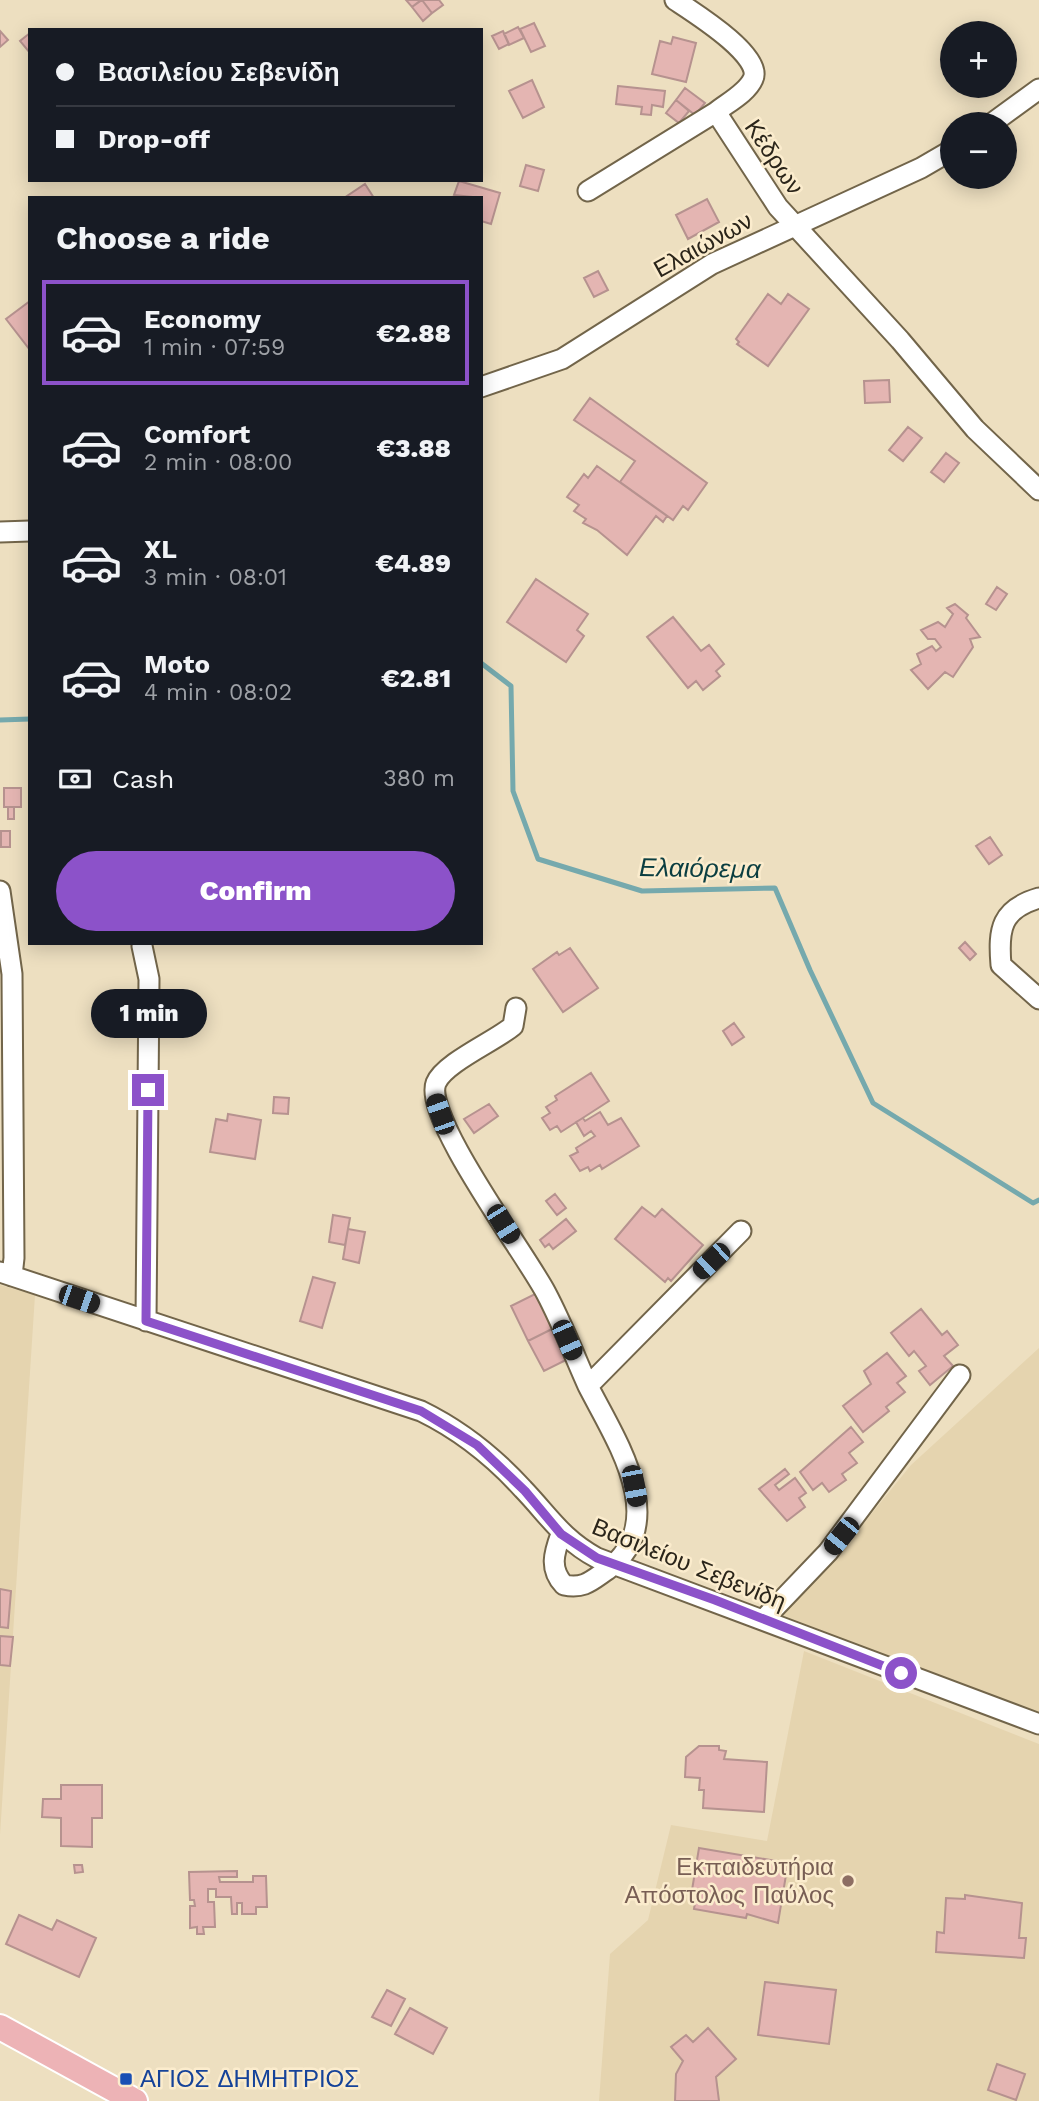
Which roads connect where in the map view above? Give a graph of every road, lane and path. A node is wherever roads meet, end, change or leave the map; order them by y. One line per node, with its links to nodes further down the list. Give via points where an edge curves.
1 (675, 0): 3 (street, Κέδρων, via 713,27 753,65 751,83)
2 (1039, 89): 4 (street)
3 (716, 112): 6 (street); 7 (street, Κέδρων, via 771,199)
4 (1007, 112)
5 (940, 157): 7 (street, Ελαιώνων)
6 (589, 191)
7 (795, 225): 8 (street, Ελαιώνων, via 699,271 575,352 532,372); 9 (street, Κέδρων, via 975,429)
8 (483, 386)
9 (1039, 490)
10 (28, 531): 11 (street)
11 (0, 532)
12 (0, 891): 18 (street, via 12,974 15,1258)
13 (1039, 898): 15 (street, via 1011,911 1002,926 999,950 1001,965)
14 (142, 946): 19 (street, via 149,979)
15 (1039, 999)
16 (516, 1008): 21 (street, via 513,1026 447,1069 436,1081 434,1095 447,1132 546,1293)
17 (741, 1231): 21 (street)
18 (6, 1274): 19 (street, Βασιλείου Σεβενίδη)
19 (146, 1321): 22 (street, Βασιλείου Σεβενίδη, via 435,1418 477,1445 507,1472)
20 (960, 1375): 24 (street, via 828,1552)
21 (588, 1386): 23 (street, via 631,1469 637,1503 637,1531)
22 (561, 1534): 23 (street, Βασιλείου Σεβενίδη); 23 (street, via 553,1565 564,1585 584,1587)
23 (613, 1565): 24 (street, Βασιλείου Σεβενίδη)
24 (764, 1619): 25 (street, Βασιλείου Σεβενίδη)
25 (1039, 1724)
26 (0, 2027): 27 (main road)
27 (135, 2101)

